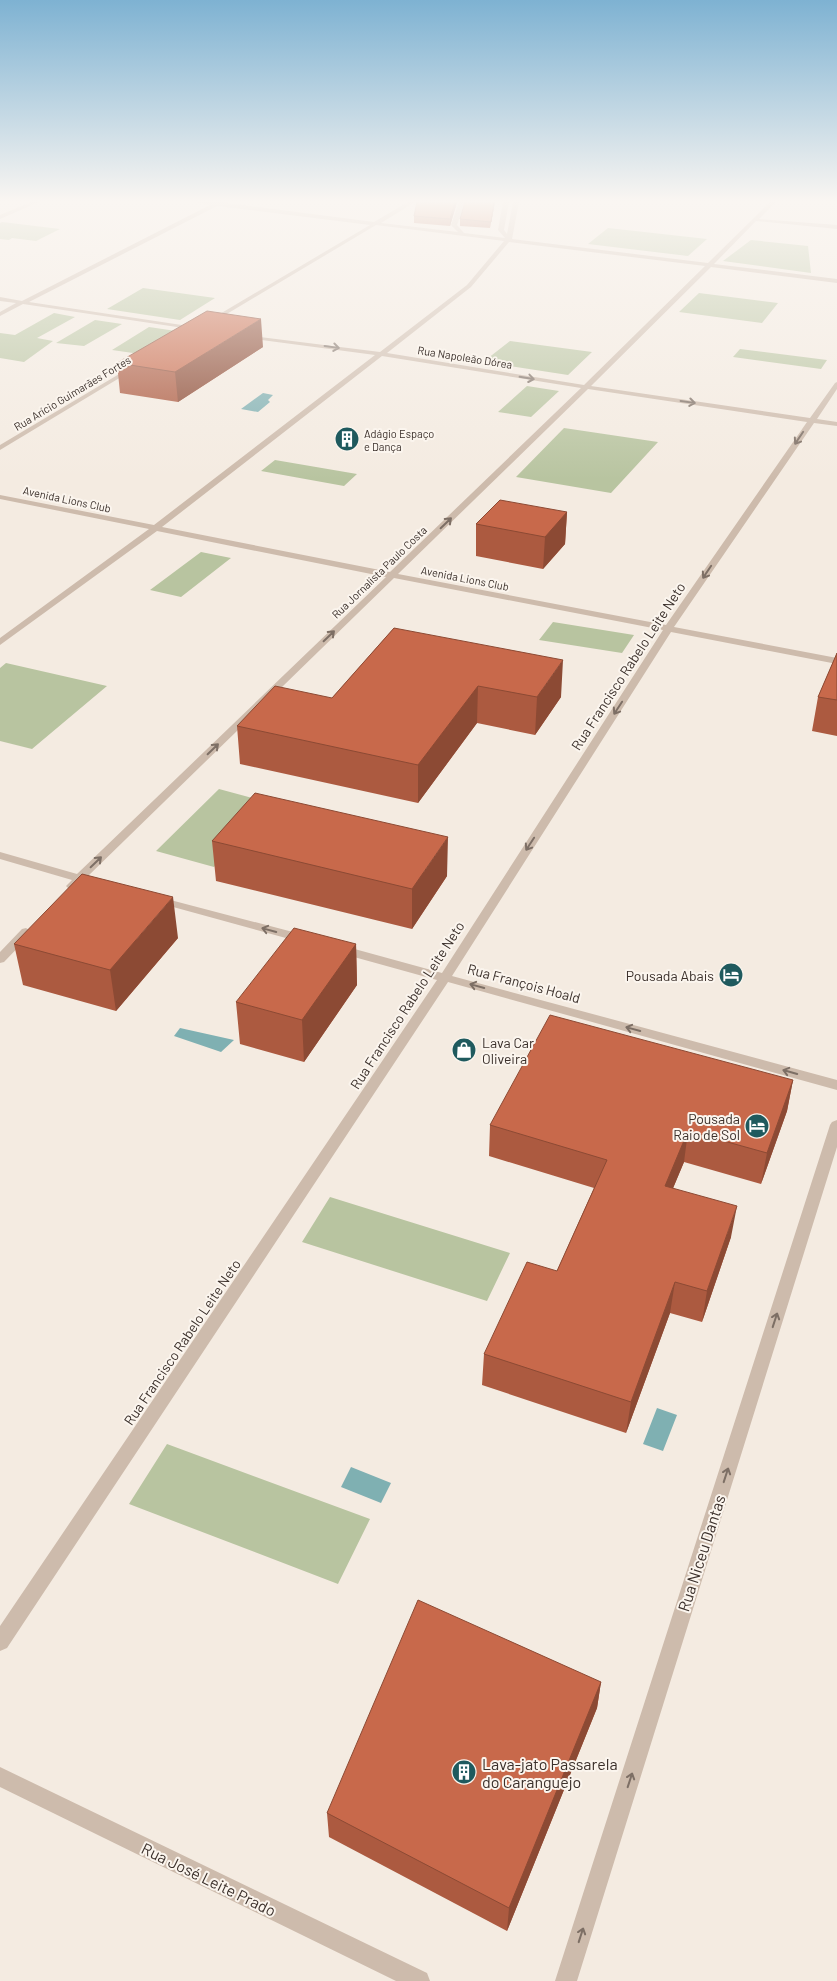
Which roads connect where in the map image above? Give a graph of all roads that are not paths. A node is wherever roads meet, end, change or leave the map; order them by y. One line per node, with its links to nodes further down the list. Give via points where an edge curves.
1 (40, 294): 6 (street)
2 (255, 294): 8 (street)
3 (458, 294): 12 (street)
4 (679, 294): 15 (street, Rua Jornalista Paulo Costa)
5 (0, 299): 6 (street)
6 (23, 303): 7 (street); 8 (street)
7 (0, 314)
8 (197, 329): 9 (street); 10 (street)
9 (207, 330)
10 (189, 334)
11 (236, 334): 12 (street, Rua Napoleão Dórea, one-way to 12)
12 (382, 354): 15 (street, Rua Napoleão Dórea, one-way to 15); 20 (street)
13 (140, 364): 18 (street, Rua Arício Guimarães Fortes)
14 (837, 384): 16 (street, Rua Francisco Rabelo Leite Neto)
15 (586, 387): 16 (street, Rua Napoleão Dórea, one-way to 16); 21 (street, Rua Jornalista Paulo Costa, one-way to 15)
16 (811, 420): 17 (street, Rua Napoleão Dórea); 22 (street, Rua Francisco Rabelo Leite Neto, one-way to 22)
17 (837, 424)
18 (0, 448)
19 (0, 497): 20 (street, Avenida Lions Club)
20 (154, 528): 21 (street, Avenida Lions Club); 23 (street)
21 (391, 575): 22 (street, Avenida Lions Club); 26 (street, Rua Jornalista Paulo Costa, one-way to 21)
22 (668, 629): 24 (street, Avenida Lions Club); 32 (street, Rua Francisco Rabelo Leite Neto, one-way to 32)
23 (0, 642)
24 (837, 661)
25 (0, 855): 26 (street)
26 (79, 879): 27 (street); 28 (street, Rua Jornalista Paulo Costa)
27 (98, 884)
28 (66, 892)
29 (146, 897): 32 (street, Rua François Hoald, one-way to 29)
30 (33, 926): 31 (street)
31 (0, 959)
32 (444, 977): 33 (street, Rua François Hoald, one-way to 32); 35 (street, Rua Francisco Rabelo Leite Neto)
33 (837, 1086)
34 (837, 1125): 38 (street, Rua Niceu Dantas, one-way to 34)
35 (0, 1642)
36 (0, 1777): 37 (street, Rua José Leite Prado)
37 (419, 1981)
38 (566, 1981)

